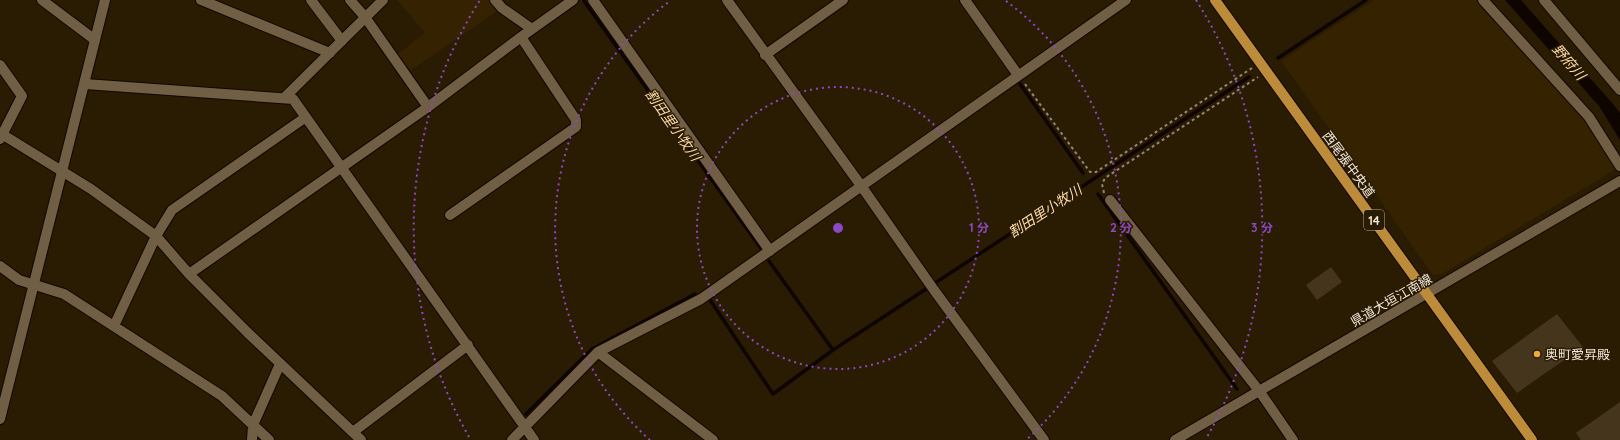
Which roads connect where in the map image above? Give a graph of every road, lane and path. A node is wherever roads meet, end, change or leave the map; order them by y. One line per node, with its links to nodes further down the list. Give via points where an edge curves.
1 (42, 0): 20 (street)
2 (105, 0): 20 (street)
3 (201, 0): 22 (street)
4 (311, 0): 21 (street)
5 (350, 0): 17 (street)
6 (383, 0): 17 (street)
7 (495, 0): 18 (street)
8 (574, 0): 18 (street)
9 (593, 0): 41 (street)
10 (727, 0): 23 (street)
11 (843, 0): 23 (street)
12 (965, 0): 26 (street)
13 (1126, 0): 26 (street)
14 (1215, 0): 25 (main road, 西尾張中央道 / 14)
15 (1483, 0): 33 (street, via 1590,117)
16 (1544, 0): 28 (street)
17 (366, 17): 21 (street); 30 (street)
18 (532, 29): 19 (street)
19 (521, 37): 30 (street); 39 (street, via 576,120 576,127)
20 (95, 40): 27 (street)
21 (342, 41): 22 (street)
22 (330, 53): 29 (street)
23 (765, 55): 37 (street)
24 (0, 64): 32 (street, via 22,96)
25 (1263, 68): 26 (path, via 1096,172 1090,172); 38 (path, via 1105,178 1103,190); 45 (main road, 西尾張中央道 / 14)
26 (1018, 75): 37 (street)
27 (85, 84): 29 (street); 35 (street)
28 (1620, 90)
29 (284, 98): 31 (street, via 293,99)
30 (428, 107): 34 (street)
31 (306, 117): 34 (street); 40 (street, via 172,210)
32 (1, 135): 35 (street)
33 (1620, 166)
34 (342, 167): 43 (street); 47 (street)
35 (62, 172): 40 (street, via 91,189); 44 (street)
36 (1620, 181): 45 (street, 県道大垣江南線)
37 (862, 187): 41 (street); 62 (street)
38 (1110, 200): 50 (street)
39 (450, 215)
40 (156, 236): 43 (street); 46 (street)
41 (770, 250): 48 (street, via 701,299)
42 (0, 266): 44 (street, via 19,280)
43 (189, 274): 49 (street)
44 (34, 284): 46 (street, via 64,294); 51 (street)
45 (1428, 294): 50 (street, 県道大垣江南線); 65 (main road, 西尾張中央道 / 14)
46 (114, 326): 53 (street, via 222,396)
47 (468, 346): 54 (street); 55 (street)
48 (598, 352): 54 (street); 61 (street)
49 (280, 364): 53 (street); 55 (street)
50 (1260, 392): 63 (street, 県道大垣江南線); 64 (street)
51 (2, 397): 52 (street)
52 (0, 419)
53 (253, 425): 56 (street); 57 (street)
54 (524, 426): 59 (street); 60 (street)
55 (353, 432): 58 (street)
56 (252, 440)
57 (269, 440)
58 (361, 440)
59 (512, 440)
60 (534, 440)
61 (713, 440)
62 (1044, 440)
63 (1175, 440)
64 (1293, 440)
65 (1532, 440)

